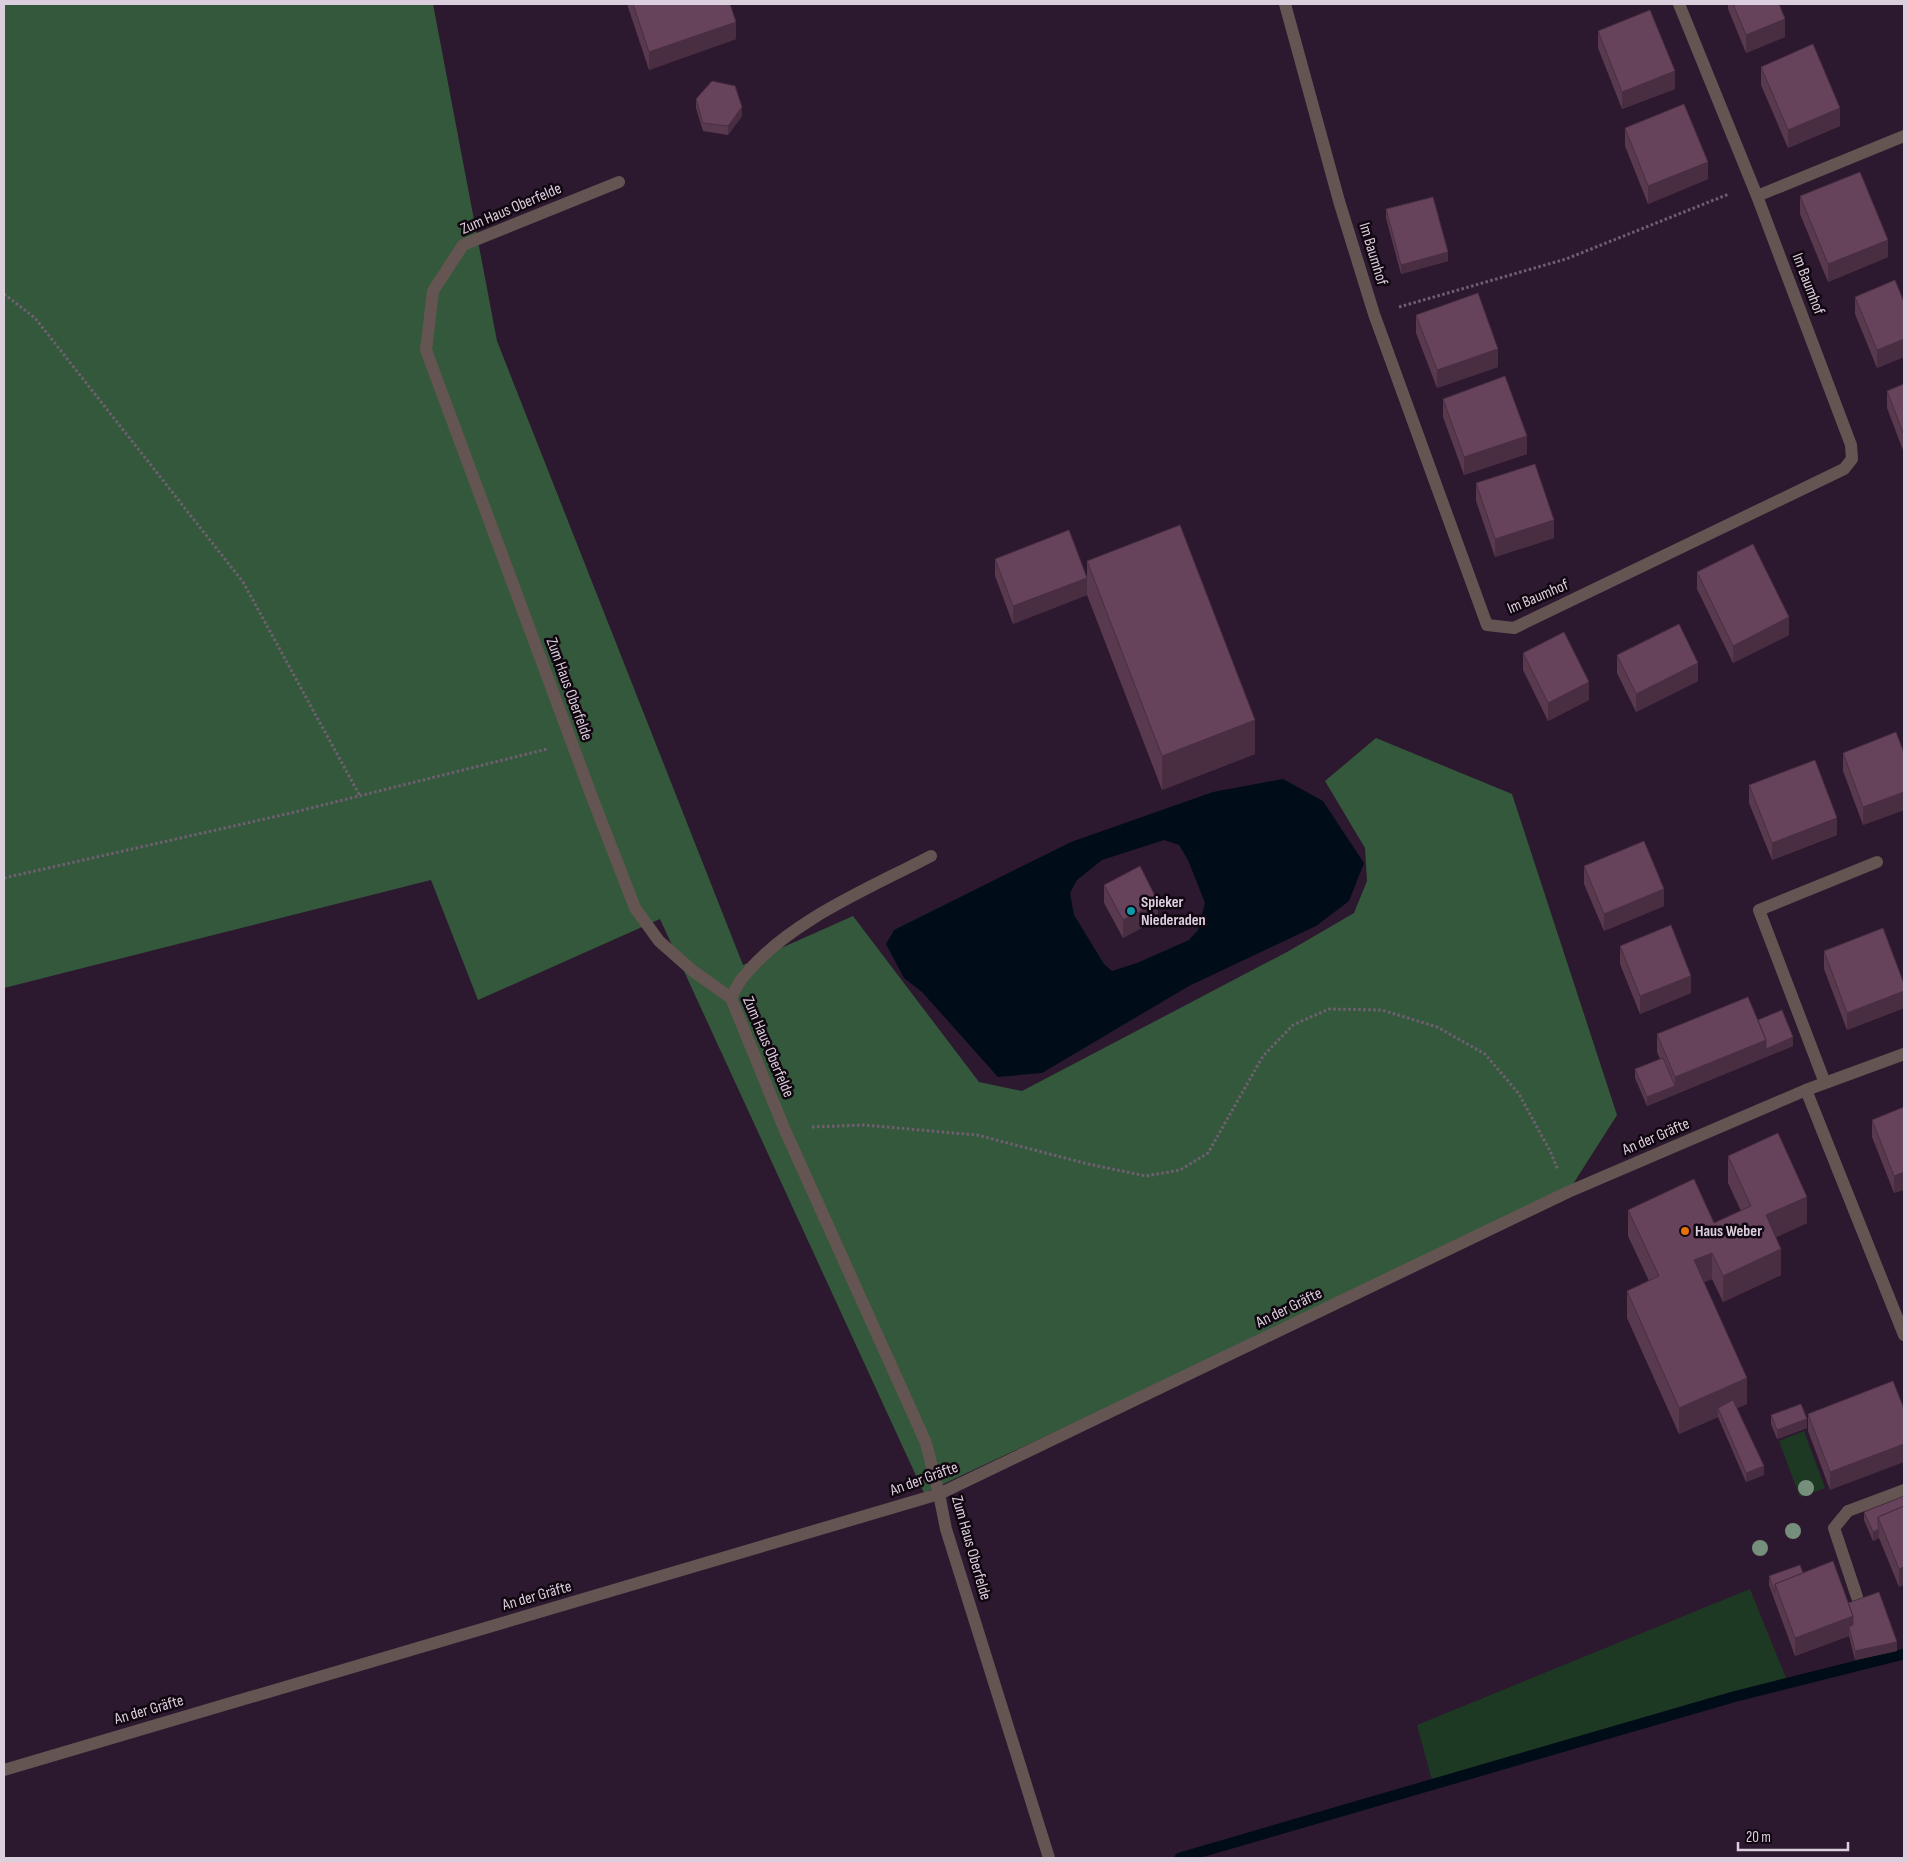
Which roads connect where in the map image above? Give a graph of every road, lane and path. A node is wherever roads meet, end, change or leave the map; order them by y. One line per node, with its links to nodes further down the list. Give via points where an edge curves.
1 (1285, 4): 7 (street, Im Baumhof)
2 (1679, 4): 5 (street, Im Baumhof)
3 (1904, 136): 5 (street)
4 (619, 182): 8 (street, Zum Haus Oberfelde, via 463,245 433,291 426,350)
5 (1755, 190): 7 (path, via 1566,259); 7 (street, Im Baumhof, via 1851,445 1852,459 1844,469 1514,628 1487,625)
6 (4, 294): 9 (path, via 35,318 243,582)
7 (1374, 314)
8 (572, 743): 9 (path); 13 (street, Zum Haus Oberfelde, via 635,908 660,941 693,971)
9 (360, 796): 12 (path)
10 (931, 856): 13 (street, via 804,923 763,955 744,976)
11 (1877, 862): 15 (street, via 1759,910)
12 (4, 878)
13 (731, 998): 17 (street, Zum Haus Oberfelde)
14 (1904, 1054): 15 (street, An der Gräfte)
15 (1825, 1083): 16 (street, An der Gräfte)
16 (1806, 1090): 19 (street); 21 (street, An der Gräfte, via 1568,1192)
17 (784, 1128): 18 (path, via 864,1125 977,1135 1146,1176 1180,1170 1208,1153 1263,1056 1293,1025 1329,1009 1382,1010 1437,1027 1485,1054 1519,1094); 21 (street, Zum Haus Oberfelde, via 926,1443)
18 (1550, 1150)
19 (1904, 1335)
20 (1904, 1490): 22 (street, via 1848,1511 1834,1528)
21 (939, 1494): 23 (street, An der Gräfte); 24 (street, Zum Haus Oberfelde, via 946,1529)
22 (1857, 1597)
23 (4, 1770)
24 (1049, 1858)

